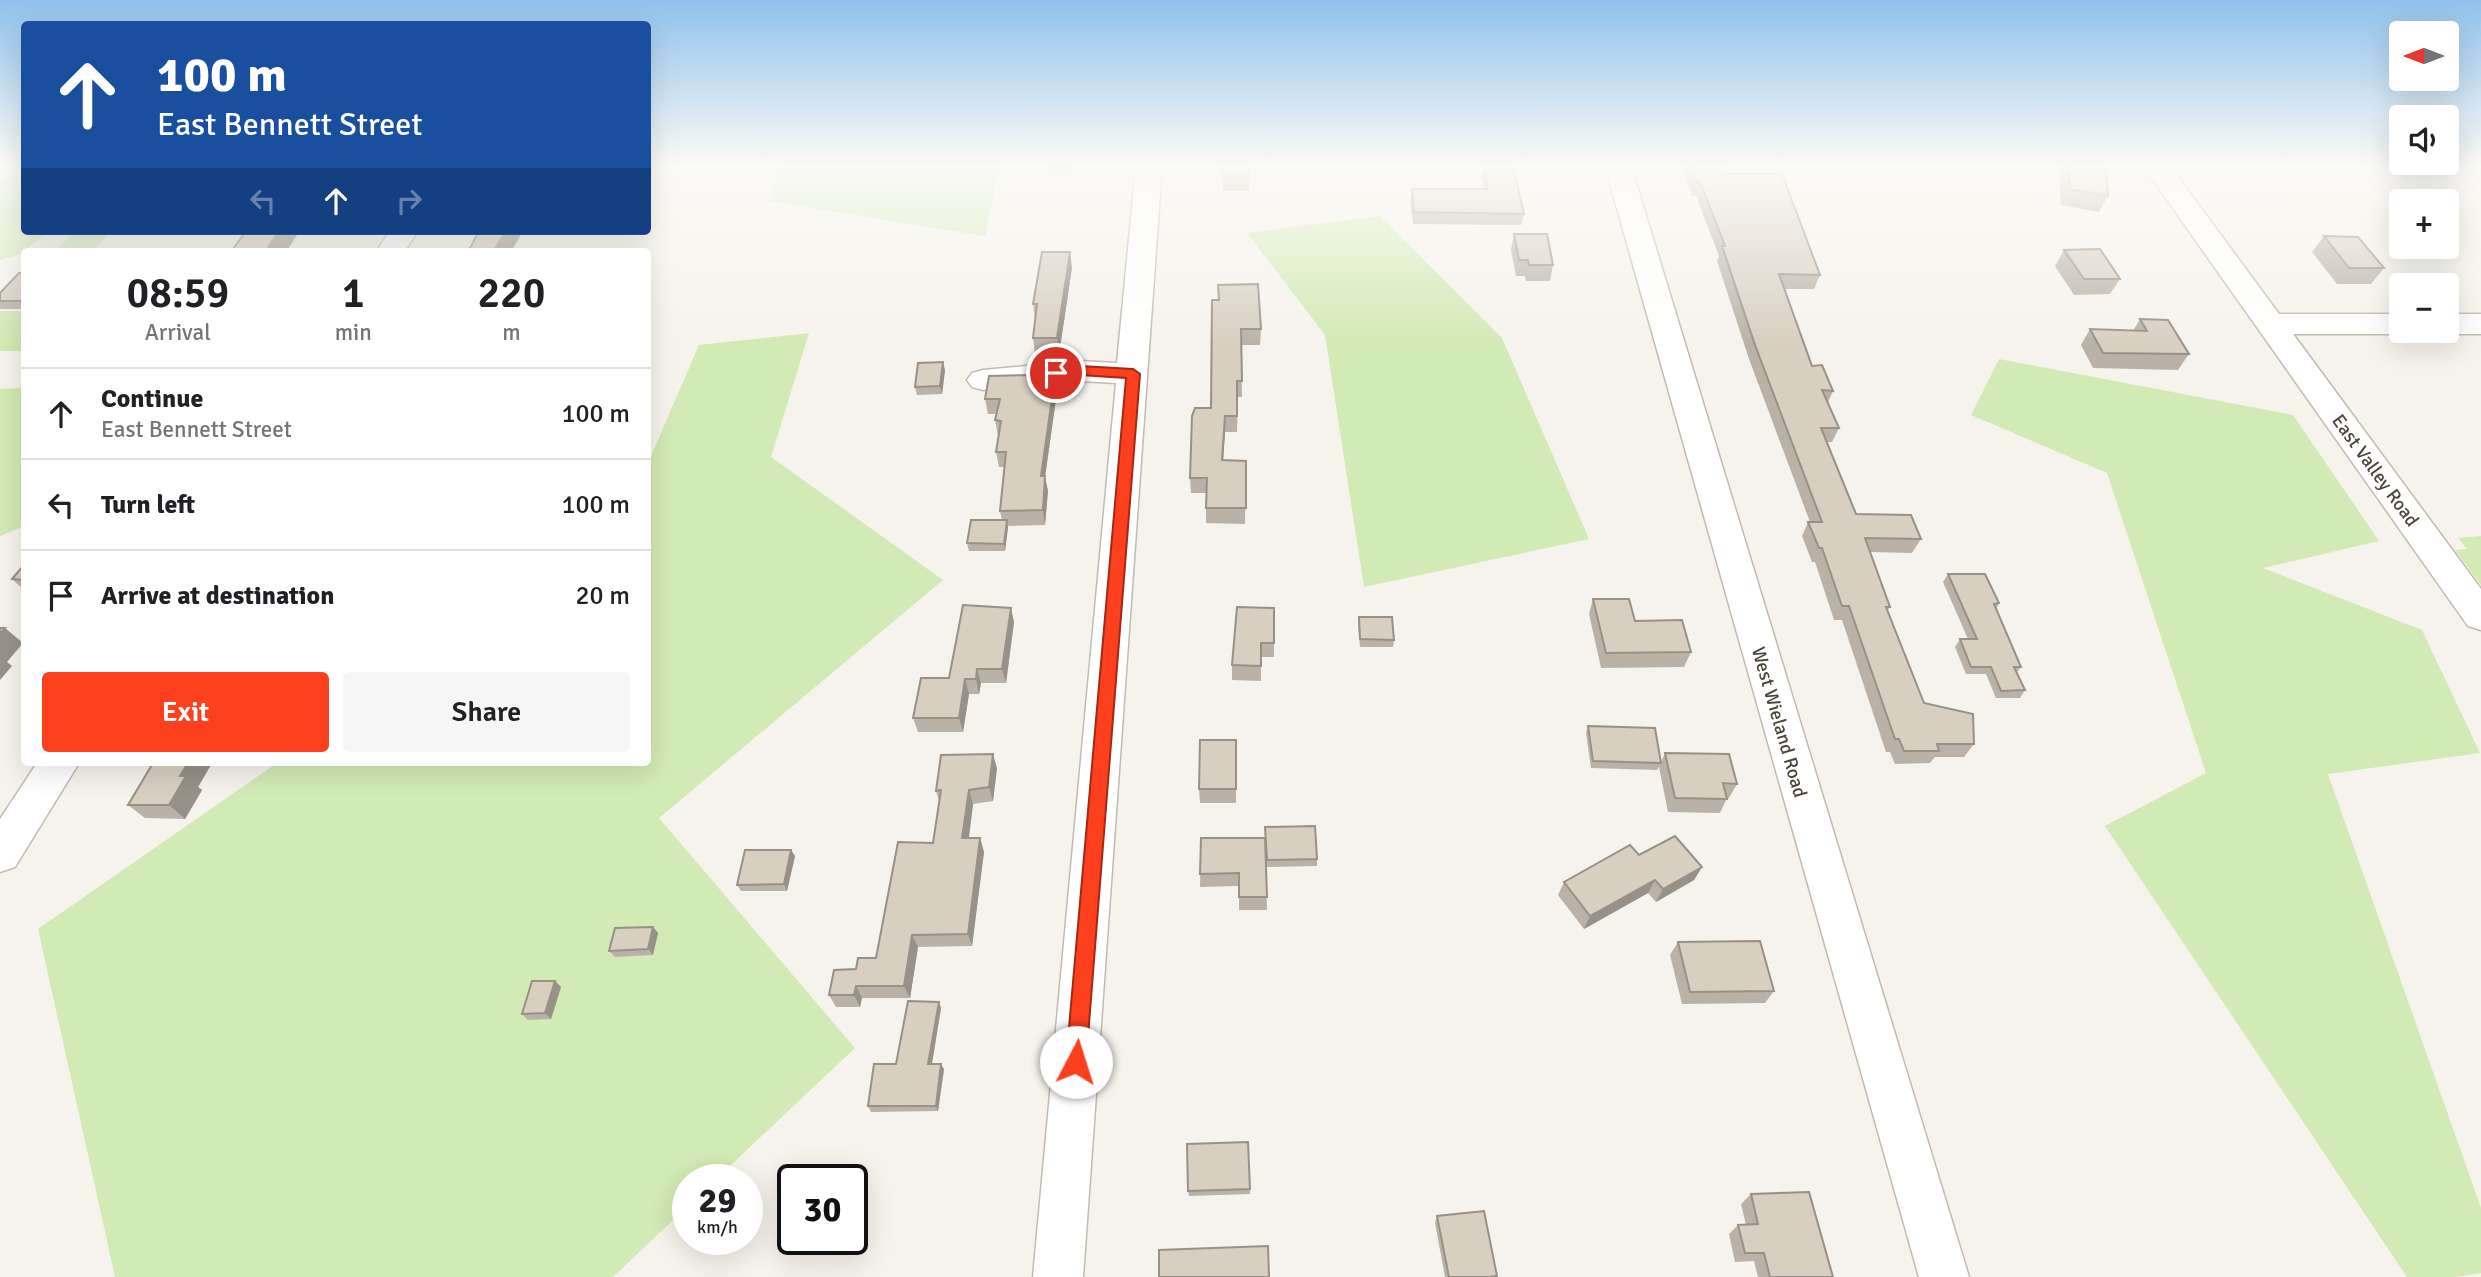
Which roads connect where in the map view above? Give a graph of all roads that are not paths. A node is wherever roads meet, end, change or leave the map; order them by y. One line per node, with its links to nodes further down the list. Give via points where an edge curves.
1 (1144, 226): 8 (street)
2 (1635, 226): 14 (street, West Wieland Road)
3 (2199, 226): 4 (street)
4 (2270, 324): 5 (street); 10 (street, East Valley Road)
5 (2389, 324)
6 (2459, 324): 7 (street)
7 (2481, 324)
8 (1133, 374): 9 (street, via 1080,370); 13 (street)
9 (983, 380)
10 (2481, 616)
11 (57, 766): 12 (street)
12 (0, 854)
13 (1058, 1277)
14 (1944, 1277)

